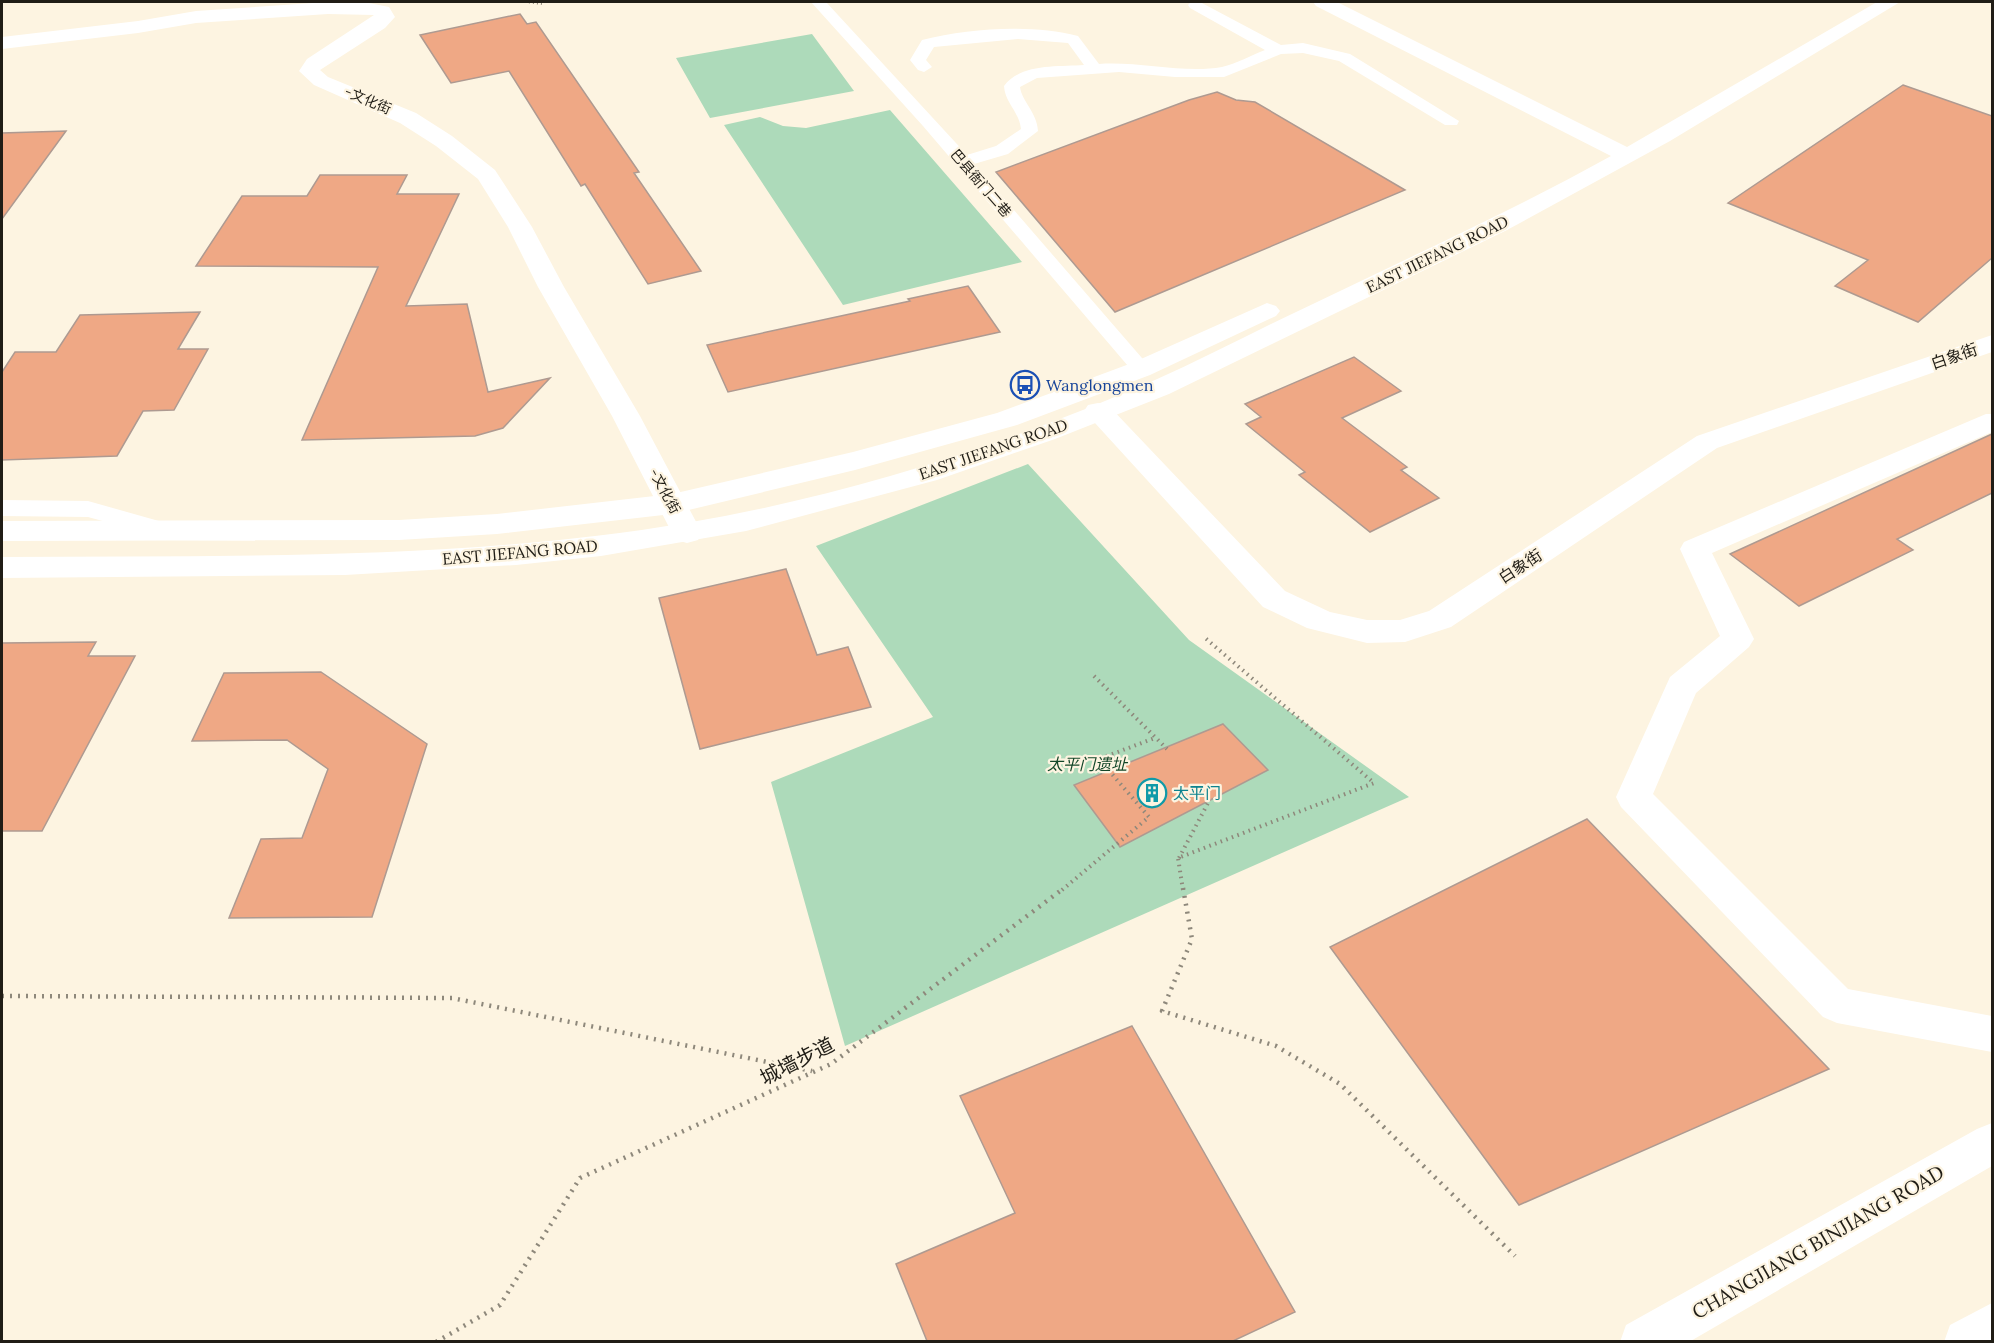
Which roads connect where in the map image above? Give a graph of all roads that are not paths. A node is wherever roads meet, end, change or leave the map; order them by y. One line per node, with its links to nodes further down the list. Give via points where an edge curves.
1 (818, 2): 12 (lane, 巴县衙门二巷)
2 (1324, 2): 11 (main road)
3 (1855, 2): 11 (main road, EAST JIEFANG ROAD)
4 (1890, 2): 11 (main road, EAST JIEFANG ROAD)
5 (1195, 5): 7 (lane)
6 (2, 43): 17 (main road, -文化街, via 196,17 328,8 382,11 385,17 378,24 314,63 309,71 321,81 408,118 487,175 520,226)
7 (1278, 50): 9 (lane, via 1224,72); 10 (lane, via 1303,48 1344,57)
8 (924, 67): 9 (lane, via 918,60 928,43 1004,33 1041,33 1073,39)
9 (1095, 69): 12 (lane, via 1035,73 1019,79 1012,86 1013,97 1029,117 1030,131 1002,150)
10 (1451, 121)
11 (1616, 151): 14 (main road, EAST JIEFANG ROAD); 15 (main road, EAST JIEFANG ROAD, via 1480,233 1160,388)
12 (963, 162): 14 (lane, 巴县衙门二巷)
13 (1992, 343): 15 (main road, 白象街, via 1707,442 1440,619 1400,631 1356,631 1308,618 1274,599)
14 (1141, 369): 17 (main road, EAST JIEFANG ROAD, via 939,440)
15 (1098, 411): 21 (main road, EAST JIEFANG ROAD, via 876,489)
16 (1992, 423): 23 (main road, via 1695,549 1738,639 1682,686 1634,797 1837,1005)
17 (672, 504): 20 (main road, EAST JIEFANG ROAD, via 497,524 399,530); 21 (main road, -文化街)
18 (2, 508): 20 (lane, via 88,509)
19 (2, 531): 20 (main road, EAST JIEFANG ROAD)
20 (168, 531)
21 (687, 533): 22 (main road, EAST JIEFANG ROAD, via 578,548 391,563)
22 (2, 568)
23 (1992, 1034)
24 (1992, 1143): 26 (main road, CHANGJIANG BINJIANG ROAD)
25 (1992, 1326): 27 (main road)
26 (1643, 1341)
27 (1967, 1341)

